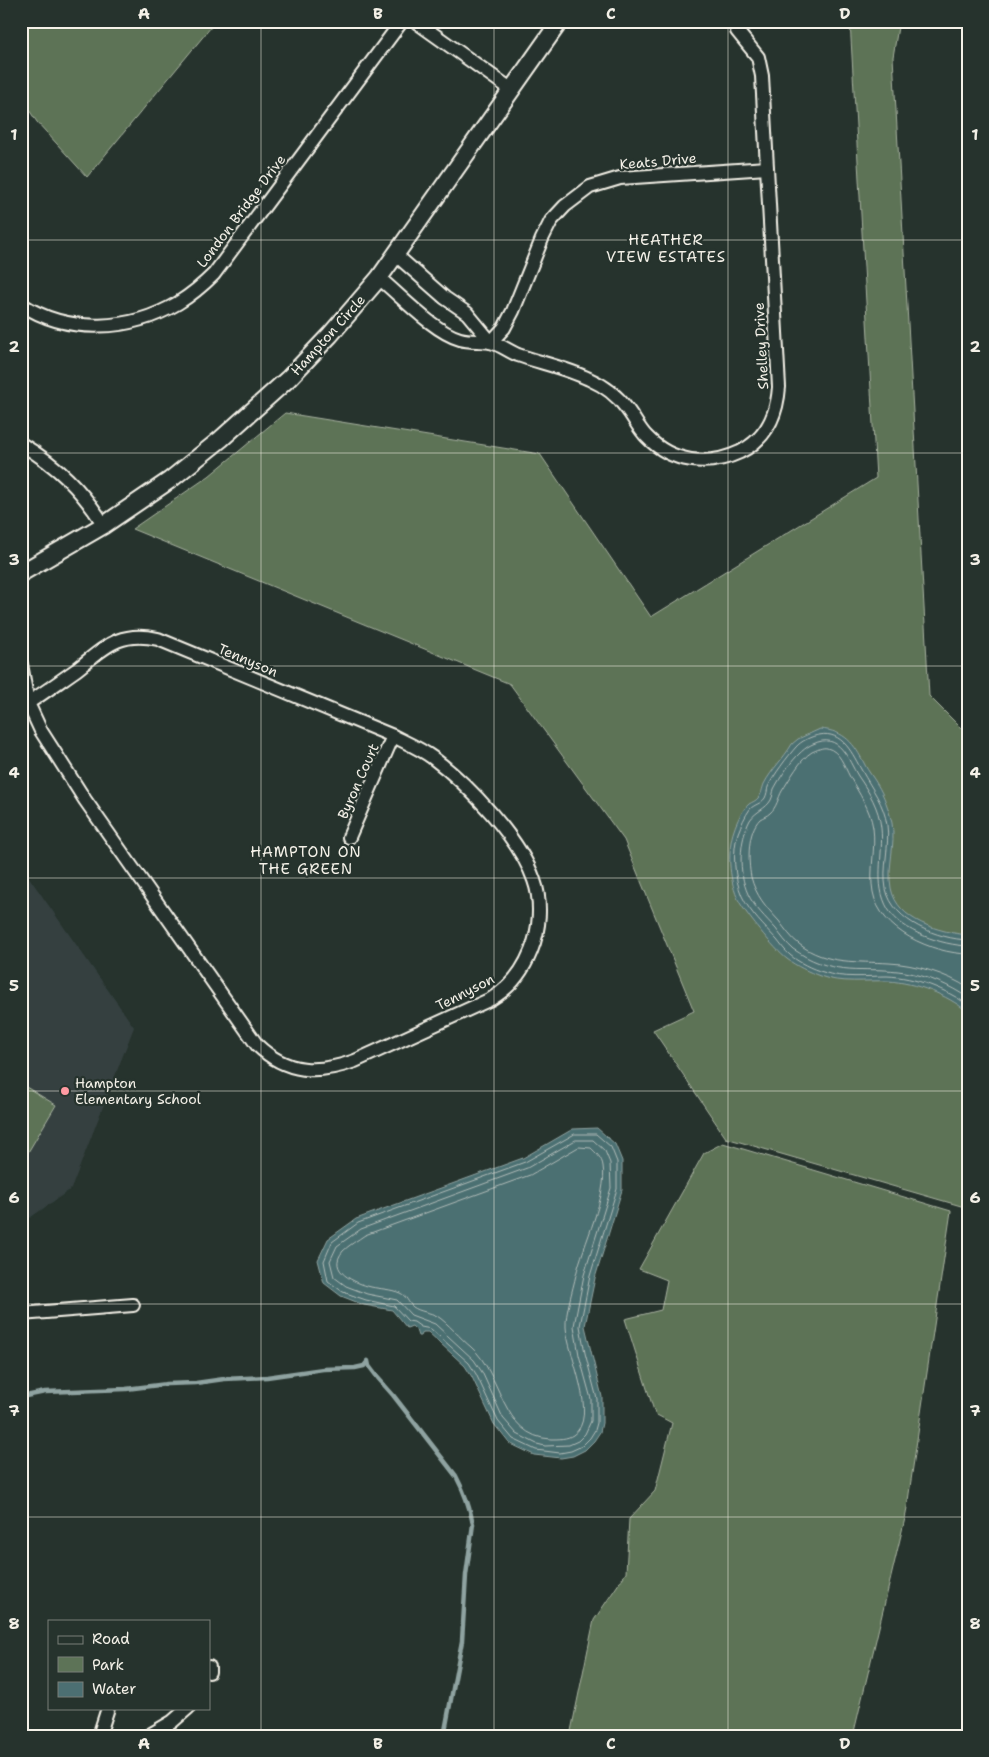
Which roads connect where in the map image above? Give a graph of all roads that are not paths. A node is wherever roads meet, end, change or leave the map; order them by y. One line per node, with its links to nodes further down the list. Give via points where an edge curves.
1 (402, 21): 9 (street, London Bridge Drive, via 214,274 186,298 141,320 105,326 52,319)
2 (415, 21): 5 (street)
3 (560, 21): 5 (street, Hampton Circle)
4 (737, 31): 6 (street, Shelley Drive, via 758,57)
5 (512, 90): 7 (street, Hampton Circle)
6 (767, 168): 10 (street, Keats Drive, via 620,178 590,187 565,206 552,221 513,311); 10 (street, Shelley Drive, via 780,388 774,416 766,431 748,448 710,461 681,459 656,446 609,389)
7 (396, 255): 8 (street, Hampton Circle); 10 (street, Shelley Drive, via 467,313)
8 (379, 278): 10 (street, Shelley Drive, via 442,330 460,339); 12 (street, Hampton Circle, via 289,378 245,418 170,480)
9 (21, 304)
10 (491, 342)
11 (21, 444): 12 (street, via 77,487)
12 (104, 525): 13 (street, Hampton Circle)
13 (21, 573)
14 (21, 664): 15 (street, Tennyson)
15 (25, 700): 16 (street, Tennyson, via 52,687 108,644 141,636 158,639); 16 (street, Tennyson, via 85,800 258,1045 287,1065 307,1070 332,1068 355,1061 495,997 516,978 528,958 537,931 538,896 534,880 504,827 447,769)
16 (394, 736): 17 (street, Byron Court)
17 (349, 837)
18 (134, 1305): 19 (street)
19 (21, 1314)
20 (107, 1710): 22 (street)
21 (186, 1710): 23 (street)
22 (99, 1736)
23 (148, 1736)

